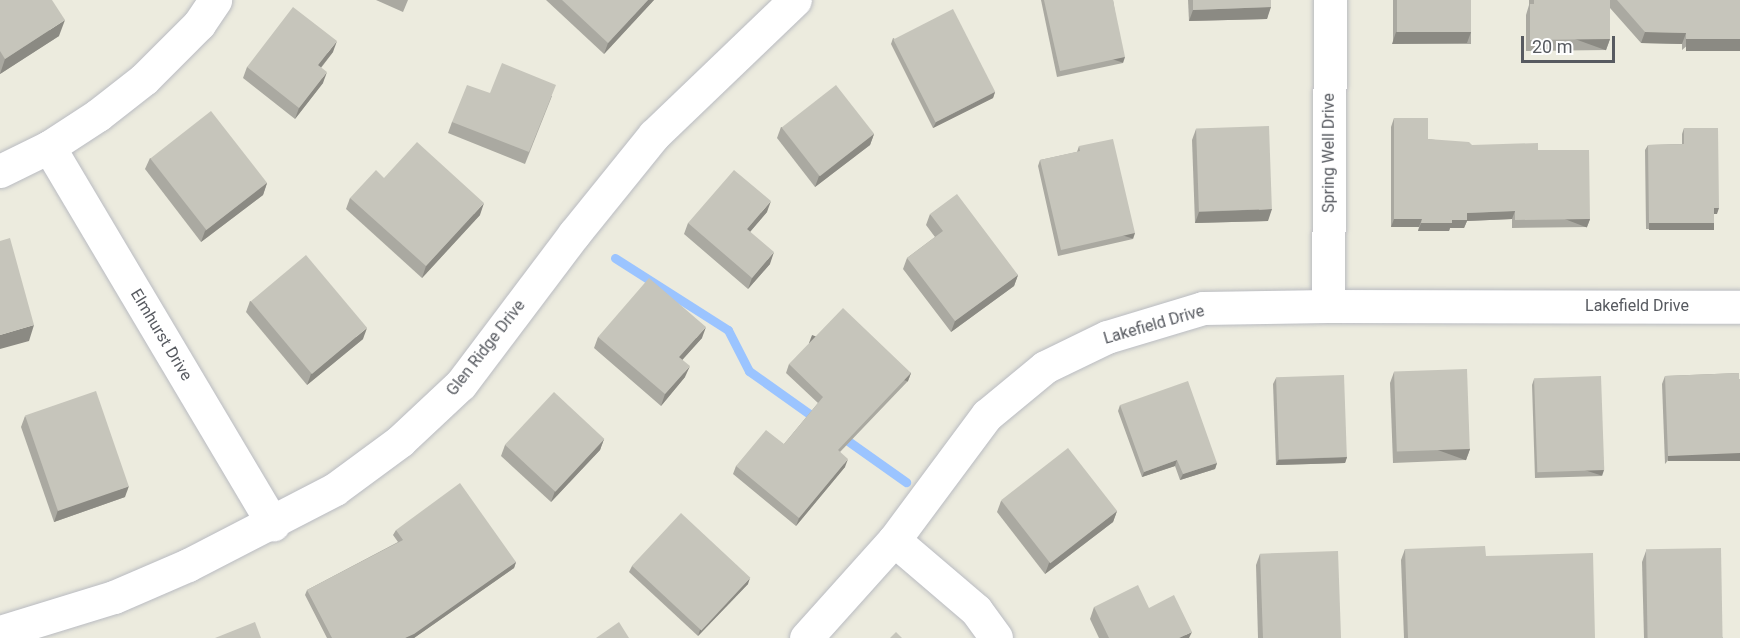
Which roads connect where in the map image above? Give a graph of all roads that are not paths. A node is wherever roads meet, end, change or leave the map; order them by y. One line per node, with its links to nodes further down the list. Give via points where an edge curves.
1 (215, 0): 4 (street, via 199,24 144,79)
2 (795, 0): 8 (street, Glen Ridge Drive, via 654,135 461,384 400,441 335,489)
3 (1330, 0): 6 (street, Spring Well Drive)
4 (49, 147): 5 (street); 8 (street, Elmhurst Drive)
5 (0, 171)
6 (1328, 306): 7 (street, Lakefield Drive); 9 (street, Lakefield Drive, via 1203,308 1107,337 1045,367 987,415)
7 (1740, 307)
8 (273, 524): 10 (street, Glen Ridge Drive, via 114,597)
9 (894, 540): 11 (street, Lakefield Drive); 12 (street, via 976,610)
10 (0, 632)
11 (806, 638)
12 (996, 638)

